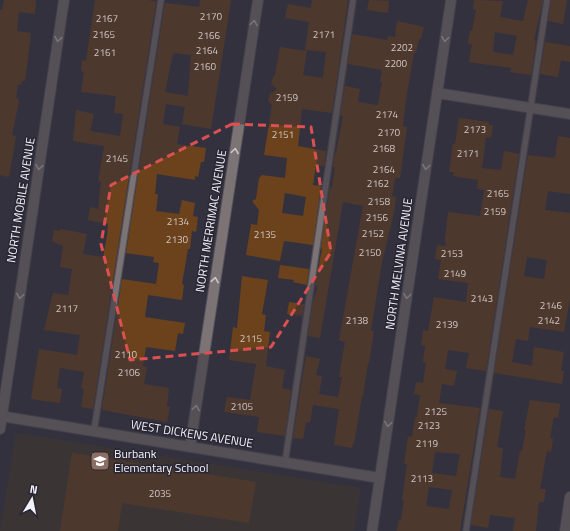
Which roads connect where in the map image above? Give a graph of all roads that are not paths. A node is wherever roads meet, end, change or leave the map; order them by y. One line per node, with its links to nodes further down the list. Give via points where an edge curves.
1 (64, 0): 10 (street, NORTH MOBILE AVENUE, one-way to 10)
2 (161, 0): 12 (lane)
3 (258, 0): 13 (street, NORTH MERRIMAC AVENUE, one-way to 3)
4 (353, 0): 14 (lane)
5 (451, 0): 7 (street, NORTH MELVINA AVENUE, one-way to 7)
6 (547, 0): 8 (lane)
7 (438, 92): 8 (street); 15 (street, NORTH MELVINA AVENUE, one-way to 15)
8 (530, 107): 9 (street); 18 (lane)
9 (570, 114)
10 (1, 416): 11 (street, NORTH MOBILE AVENUE); 12 (street, WEST DICKENS AVENUE)
11 (0, 429)
12 (94, 431): 13 (street, WEST DICKENS AVENUE)
13 (190, 447): 14 (street, WEST DICKENS AVENUE)
14 (285, 462): 15 (street, WEST DICKENS AVENUE)
15 (380, 478): 17 (street, NORTH MELVINA AVENUE)
16 (570, 497): 19 (street)
17 (372, 531)
18 (466, 531)
19 (565, 531)

